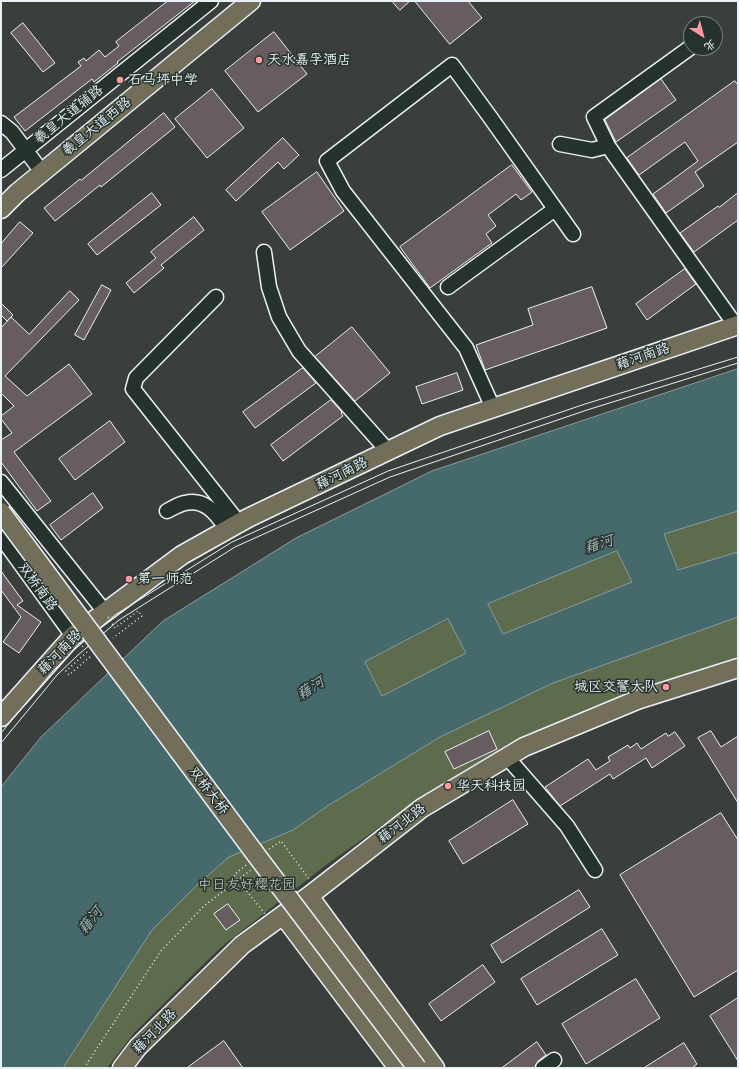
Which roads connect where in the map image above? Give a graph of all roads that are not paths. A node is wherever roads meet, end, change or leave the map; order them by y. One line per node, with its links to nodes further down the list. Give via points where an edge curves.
1 (211, 1): 8 (street, 羲皇大道辅路)
2 (234, 1): 9 (main road, 羲皇大道西路)
3 (251, 1): 12 (main road, 羲皇大道西路, via 23,188)
4 (683, 53): 7 (street, via 594,117)
5 (1, 123): 8 (street)
6 (560, 144): 7 (street, via 592,150)
7 (608, 146): 18 (street)
8 (26, 149): 9 (street); 10 (street, 羲皇大道辅路)
9 (36, 164): 11 (main road, 羲皇大道西路)
10 (1, 170)
11 (1, 194)
12 (1, 209)
13 (555, 209): 14 (street); 16 (street); 19 (street, via 452,65 327,161 343,191 466,348)
14 (573, 234)
15 (264, 252): 20 (street, via 269,287 279,317 299,351)
16 (448, 287)
17 (216, 296): 24 (street, via 136,378 133,389)
18 (737, 325): 19 (main road, 藉河南路)
19 (493, 408): 20 (main road, 藉河南路, via 440,426)
20 (388, 451): 24 (main road, 藉河南路)
21 (1, 482): 26 (street)
22 (167, 511): 24 (street, via 184,503 198,503 211,508)
23 (1, 512): 38 (main road, 双桥大桥, bridge, via 256,862)
24 (234, 526): 26 (main road, 藉河南路, via 182,556)
25 (1, 537): 27 (street, 双桥南路)
26 (107, 614): 27 (main road, 藉河南路)
27 (75, 638): 30 (main road, 藉河南路)
28 (738, 668): 33 (main road, 藉河北路, via 636,700 524,747 422,808)
29 (738, 678): 31 (main road, 藉河北路, via 640,709 528,755)
30 (1, 717)
31 (513, 764): 32 (street, via 567,826); 33 (main road, 藉河北路, via 427,815)
32 (595, 870)
33 (312, 899): 34 (main road, 藉河北路); 39 (main road)
34 (286, 918): 35 (main road, 藉河北路, via 242,945 138,1047); 36 (main road, 藉河北路, via 248,952 147,1054); 37 (main road)
35 (122, 1068)
36 (137, 1068)
37 (398, 1068)
38 (417, 1068)
39 (436, 1068)

